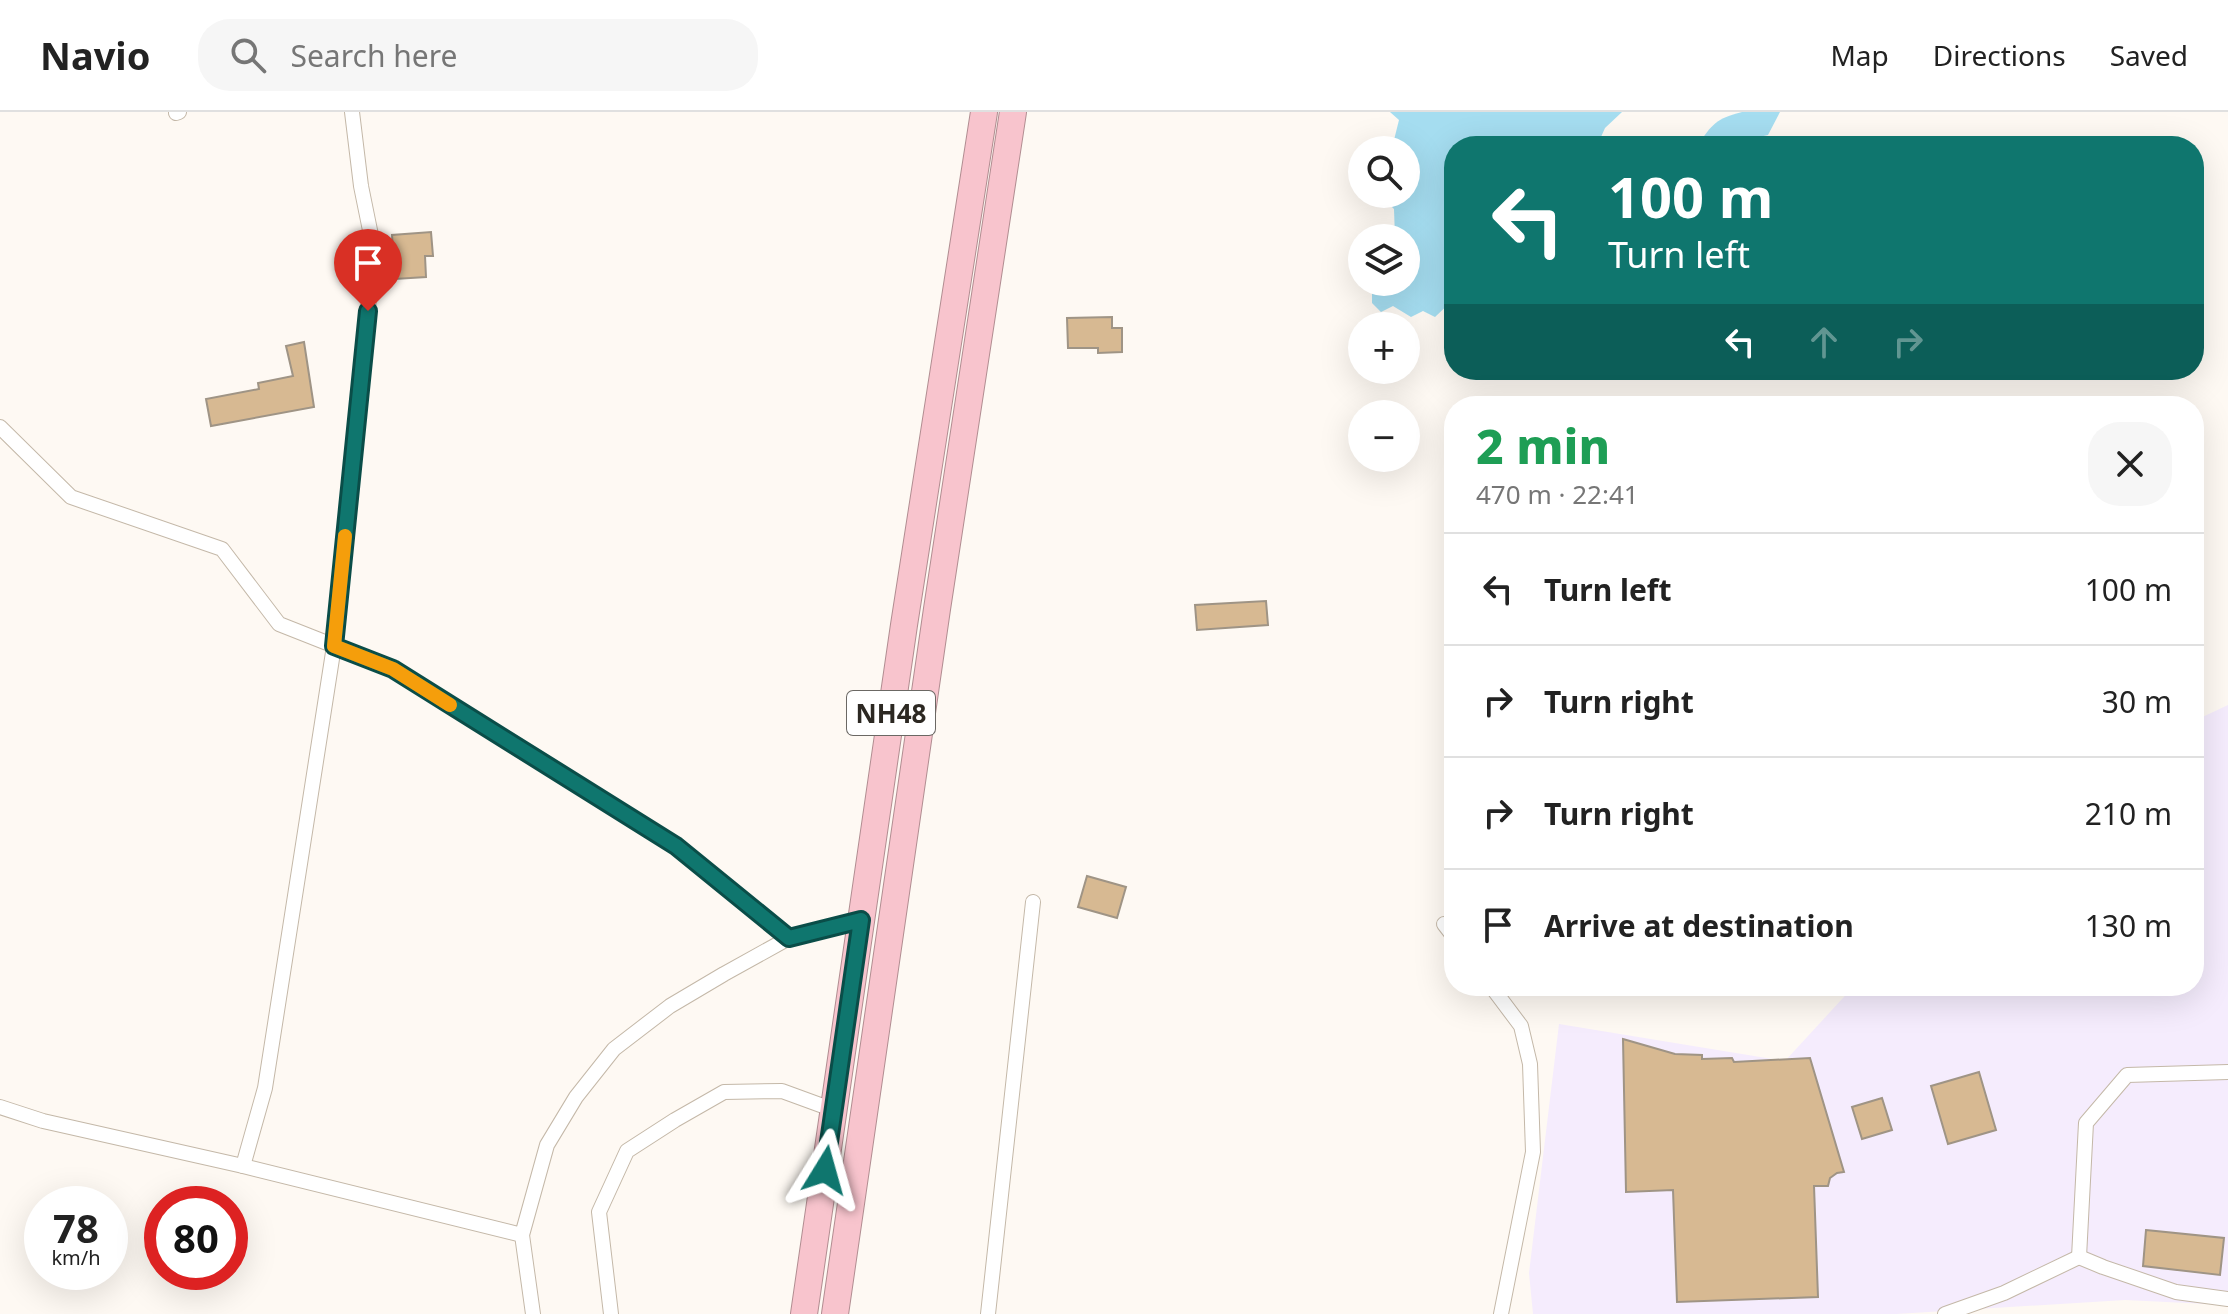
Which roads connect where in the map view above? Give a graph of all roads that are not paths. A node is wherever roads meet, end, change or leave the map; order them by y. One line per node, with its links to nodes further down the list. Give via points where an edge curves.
1 (352, 112): 5 (street, via 374,250)
2 (984, 112): 7 (highway, NH48)
3 (1013, 112): 20 (highway, NH48)
4 (0, 427): 5 (street, via 71,497 222,549 279,624)
5 (334, 646): 8 (street, via 393,669 676,846); 13 (street, via 265,1088)
6 (1033, 902): 21 (street)
7 (861, 920): 8 (street); 12 (highway, NH48)
8 (789, 938): 14 (street, via 670,1006 614,1049 547,1145)
9 (1498, 996): 22 (street, via 1521,1026 1530,1064 1533,1152)
10 (2228, 1072): 15 (street, via 2127,1075 2086,1123)
11 (0, 1107): 13 (street)
12 (834, 1110): 18 (street, via 782,1091 724,1092 627,1151 599,1212); 19 (highway, NH48)
13 (243, 1166): 14 (street)
14 (522, 1235): 17 (street)
15 (2079, 1257): 16 (street, via 2176,1292); 23 (street)
16 (2228, 1299)
17 (533, 1314)
18 (611, 1314)
19 (804, 1314)
20 (835, 1314)
21 (988, 1314)
22 (1501, 1314)
23 (1945, 1314)

